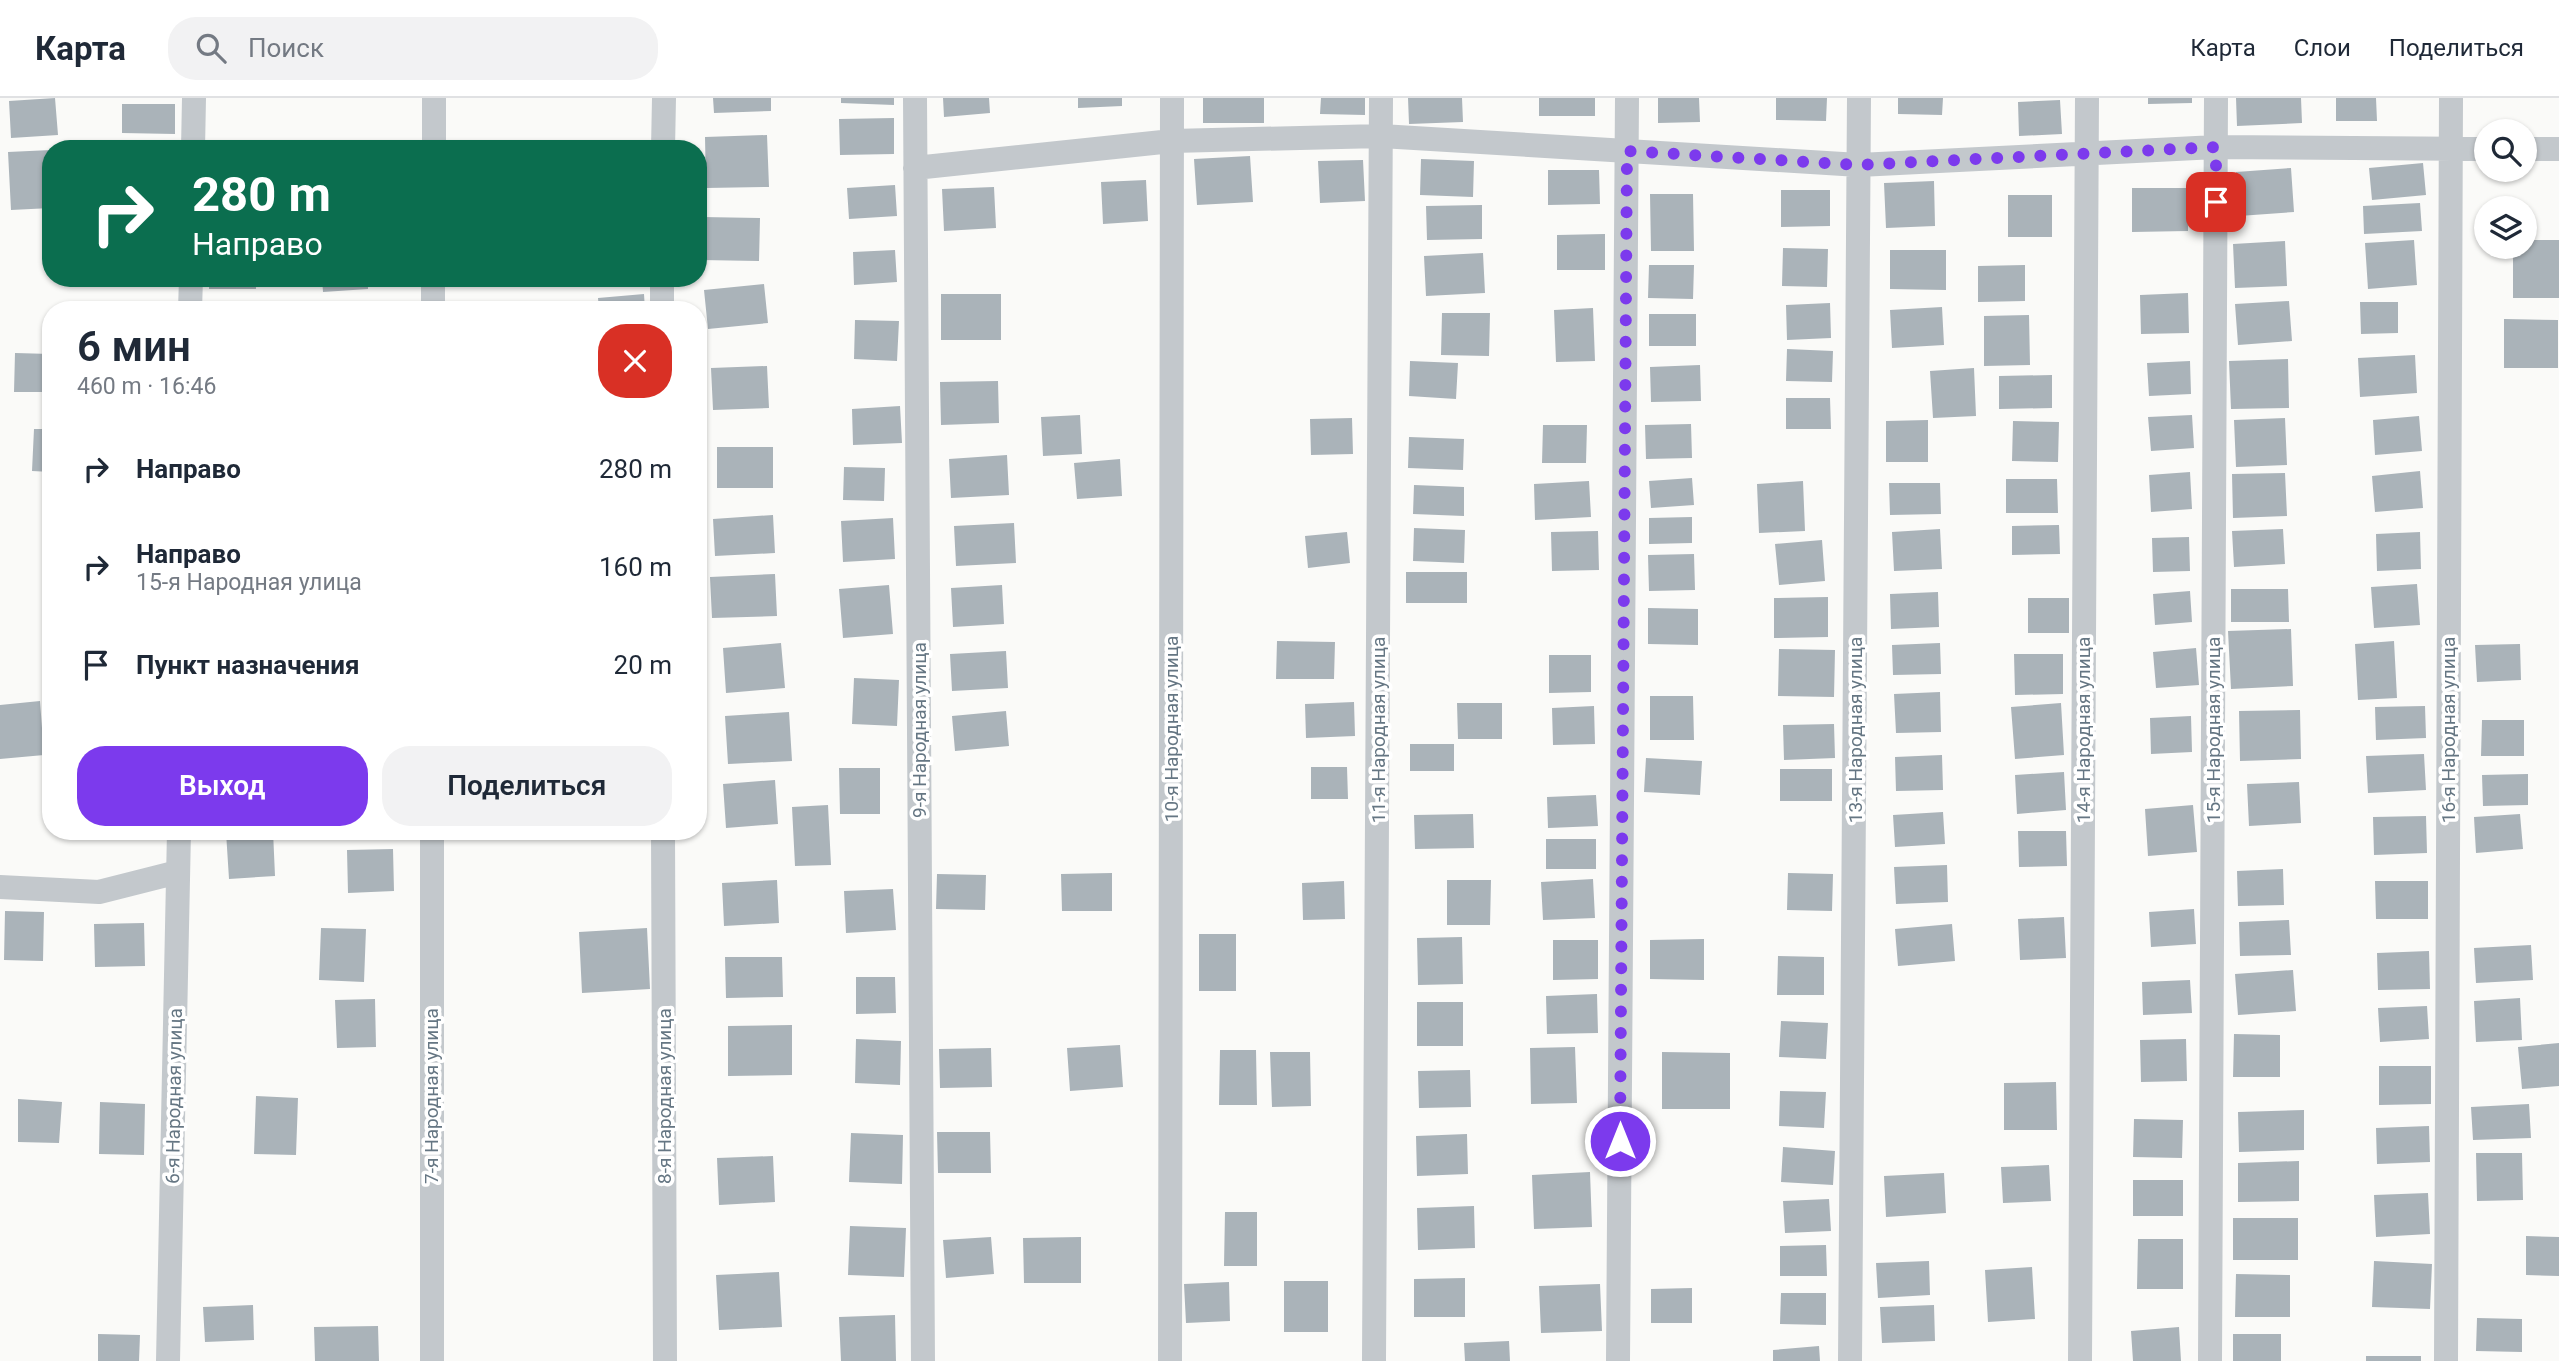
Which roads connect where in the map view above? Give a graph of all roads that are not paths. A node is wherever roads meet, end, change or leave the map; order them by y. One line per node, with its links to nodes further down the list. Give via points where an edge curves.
1 (194, 98): 13 (street)
2 (434, 98): 14 (street)
3 (664, 98): 15 (street)
4 (915, 98): 25 (street, 9-я Народная улица)
5 (1172, 98): 16 (street, 10-я Народная улица)
6 (1381, 98): 12 (street, 11-я Народная улица)
7 (1627, 98): 22 (street)
8 (1859, 98): 24 (street, 13-я Народная улица)
9 (2087, 98): 23 (street, 14-я Народная улица)
10 (2216, 98): 17 (street, 15-я Народная улица)
11 (2451, 98): 21 (street, 16-я Народная улица)
12 (1381, 135): 16 (street); 22 (street); 36 (street, 11-я Народная улица)
13 (193, 140)
14 (434, 140)
15 (663, 140)
16 (1172, 141): 25 (street); 35 (street, 10-я Народная улица)
17 (2216, 147): 21 (street); 23 (street); 40 (street, 15-я Народная улица)
18 (2474, 149): 21 (street)
19 (2537, 149): 20 (street)
20 (2559, 149)
21 (2450, 150): 41 (street, 16-я Народная улица)
22 (1627, 151): 24 (street); 37 (street)
23 (2087, 152): 24 (street); 39 (street, 14-я Народная улица)
24 (1858, 165): 38 (street, 13-я Народная улица)
25 (915, 168): 34 (street, 9-я Народная улица)
26 (179, 840): 29 (street, 6-я Народная улица)
27 (432, 840): 32 (street, 7-я Народная улица)
28 (663, 840): 33 (street, 8-я Народная улица)
29 (178, 872): 30 (street, via 99,892); 31 (street, 6-я Народная улица)
30 (0, 887)
31 (168, 1361)
32 (432, 1361)
33 (664, 1361)
34 (923, 1361)
35 (1170, 1361)
36 (1374, 1361)
37 (1618, 1361)
38 (1850, 1361)
39 (2080, 1361)
40 (2210, 1361)
41 (2446, 1361)

